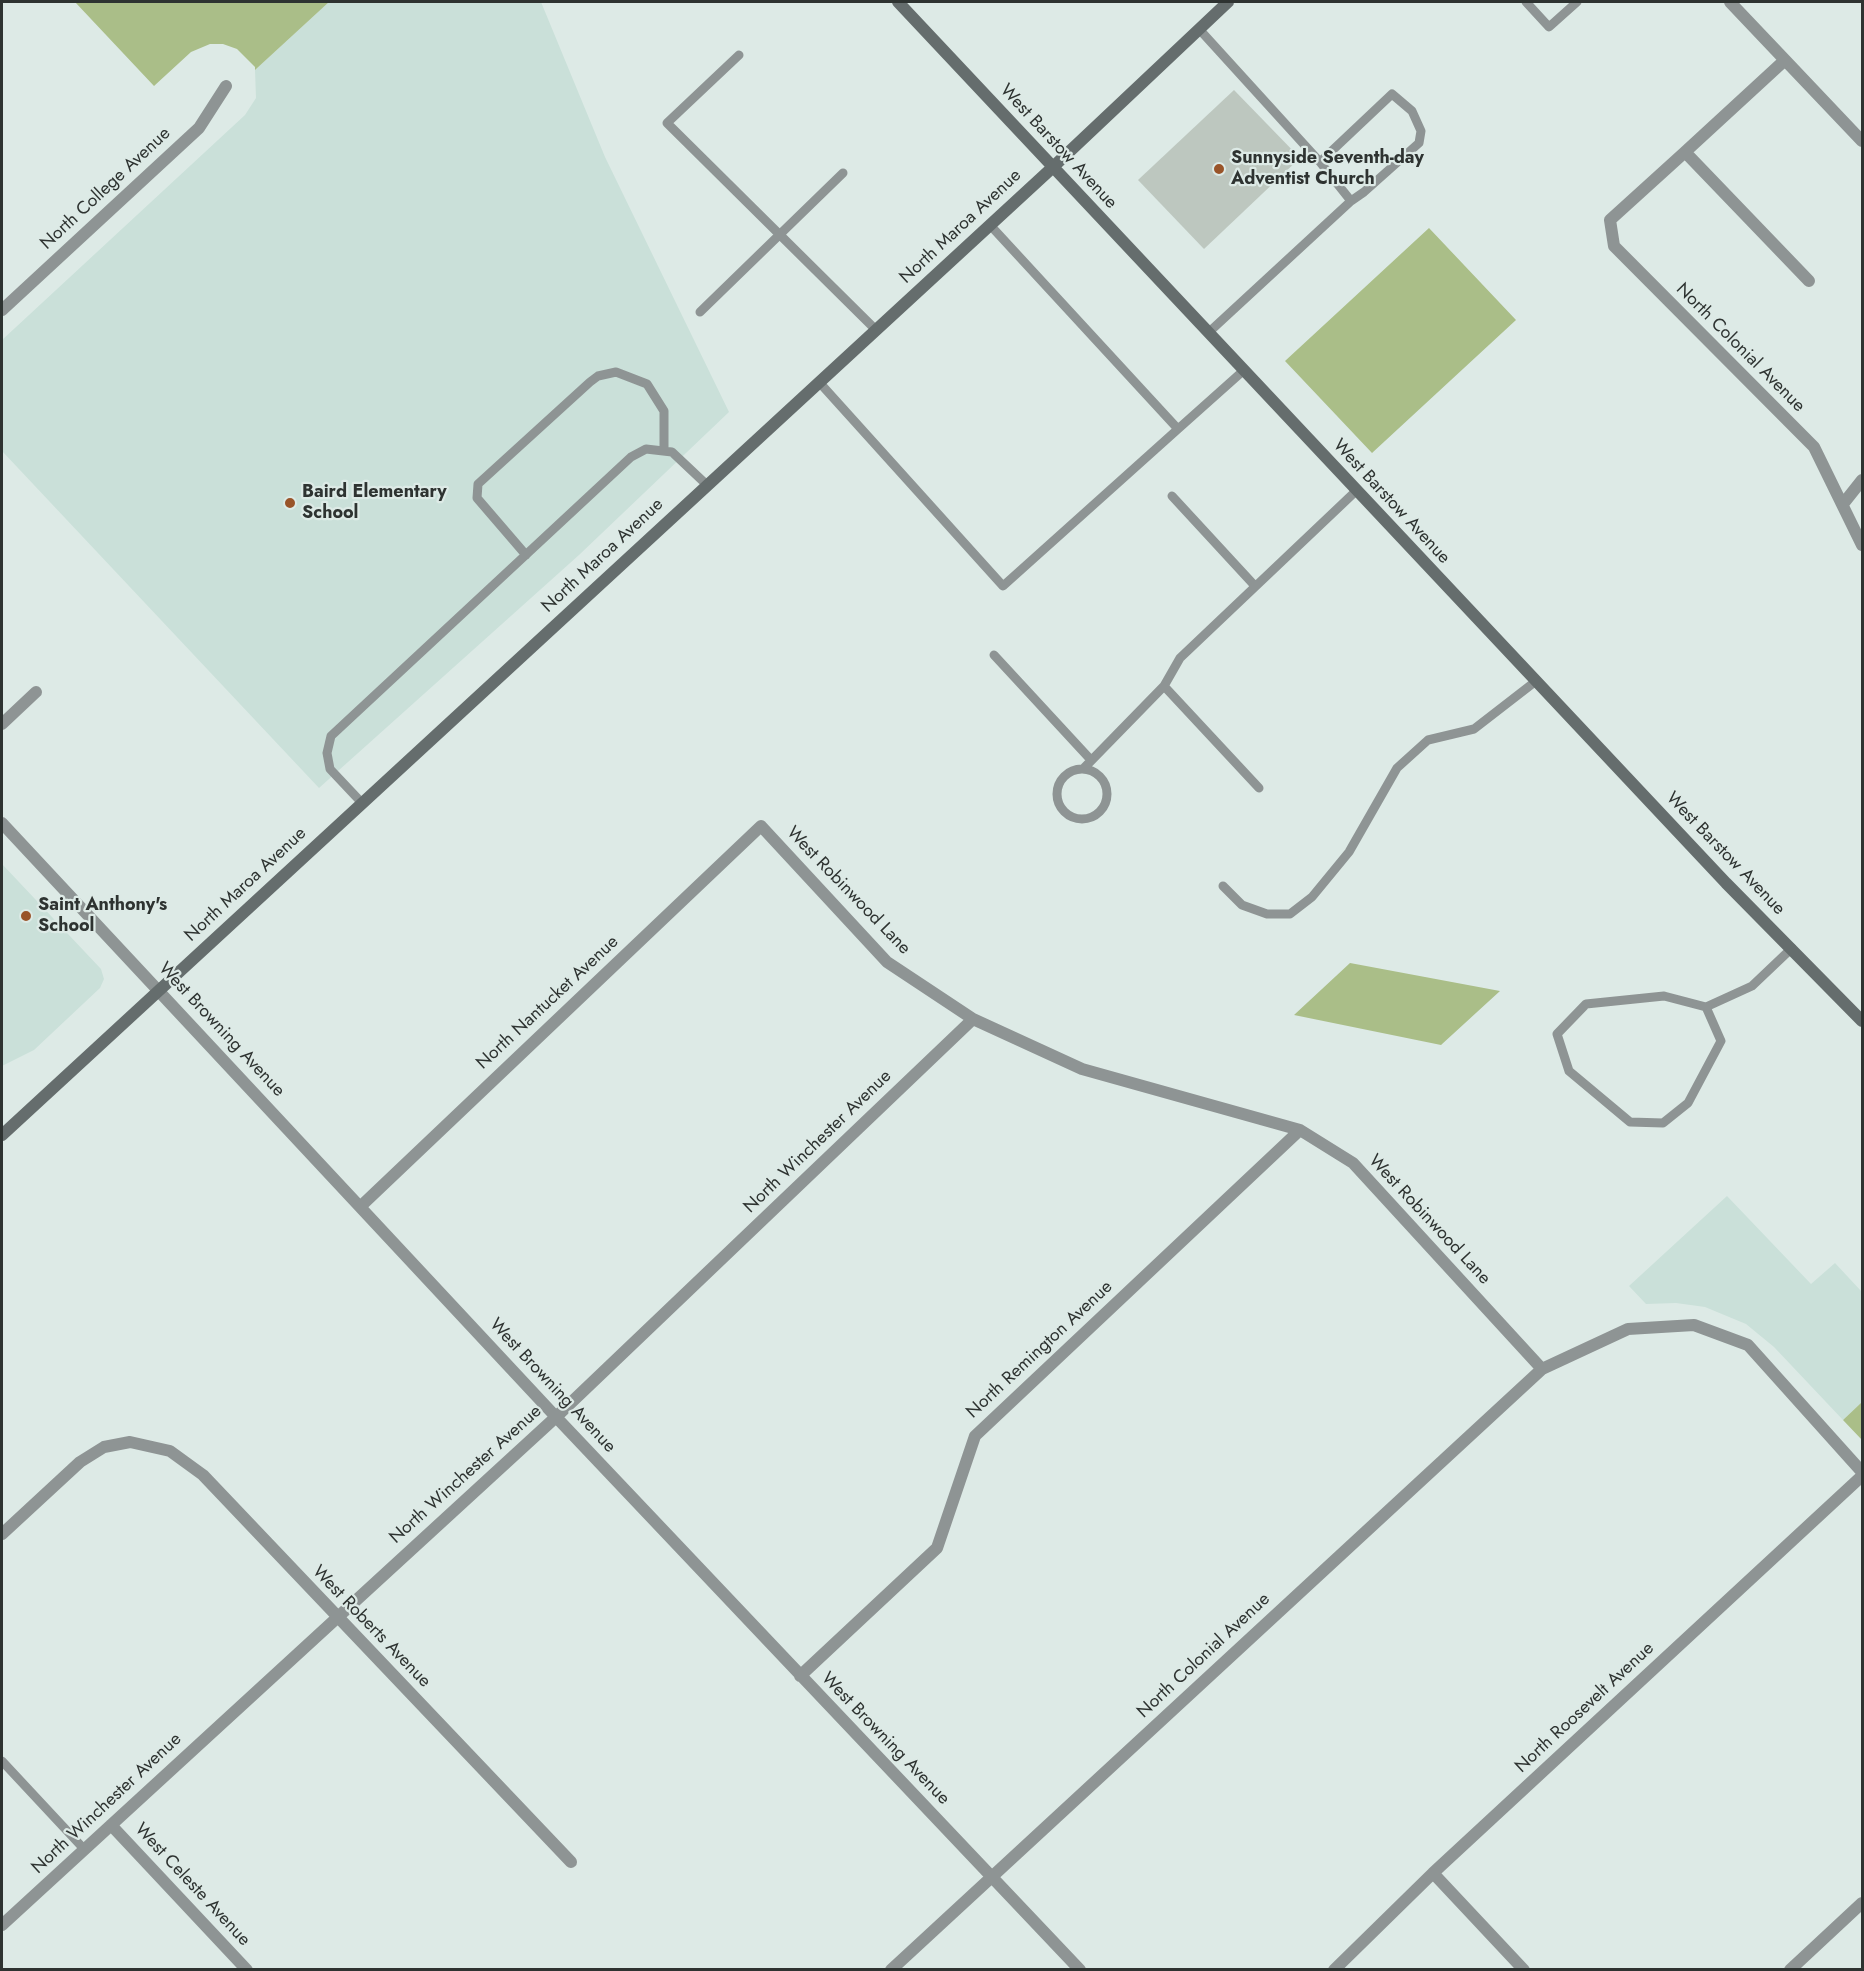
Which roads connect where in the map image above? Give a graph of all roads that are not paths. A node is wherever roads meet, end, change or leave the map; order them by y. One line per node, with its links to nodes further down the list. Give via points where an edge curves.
1 (898, 2): 13 (main road, West Barstow Avenue)
2 (1228, 2): 6 (main road, North Maroa Avenue)
3 (1526, 2): 4 (lane, via 1549,27)
4 (1577, 2)
5 (1730, 2): 8 (street)
6 (1198, 29): 12 (lane); 13 (main road, North Maroa Avenue)
7 (739, 55): 17 (lane, via 667,123)
8 (1785, 60): 10 (street); 11 (street)
9 (226, 86): 19 (street, North College Avenue, via 199,128)
10 (1863, 141)
11 (1685, 152): 18 (street); 31 (street, North Colonial Avenue, via 1610,220 1614,246 1814,447)
12 (1320, 162): 15 (lane); 15 (lane, via 1392,94 1412,111 1421,131 1419,142)
13 (1052, 168): 16 (main road, North Maroa Avenue); 22 (main road, West Barstow Avenue)
14 (843, 173): 17 (lane)
15 (1351, 201): 22 (lane)
16 (990, 225): 21 (main road, North Maroa Avenue); 25 (lane)
17 (780, 233): 20 (lane); 21 (lane)
18 (1809, 281)
19 (2, 310)
20 (700, 312)
21 (876, 330): 24 (main road, North Maroa Avenue)
22 (1208, 333): 23 (main road, West Barstow Avenue)
23 (1243, 371): 25 (lane); 29 (main road, West Barstow Avenue)
24 (819, 382): 25 (lane, via 1003,586); 28 (main road, North Maroa Avenue)
25 (1178, 429)
26 (664, 450): 28 (lane, via 679,456); 33 (lane, via 639,451); 33 (lane, via 664,411 647,384 616,372 598,376 478,484 477,498)
27 (1863, 480): 31 (street)
28 (707, 485): 43 (main road, North Maroa Avenue)
29 (1356, 491): 34 (lane); 36 (main road, West Barstow Avenue)
30 (1172, 496): 34 (lane)
31 (1843, 504): 32 (street, North Colonial Avenue)
32 (1863, 544)
33 (526, 555): 43 (lane, via 331,736 327,753 330,769)
34 (1255, 586): 37 (lane, via 1180,658)
35 (994, 655): 40 (lane)
36 (1536, 681): 46 (lane, via 1474,729 1428,740 1397,768 1349,852 1312,897 1290,914 1267,914 1242,905); 47 (main road, West Barstow Avenue)
37 (1164, 686): 40 (lane); 42 (lane)
38 (36, 692): 39 (street)
39 (2, 724)
40 (1091, 760): 41 (lane)
41 (1084, 768): 41 (lane, via 1100,775 1108,798 1100,813 1085,820 1076,819 1058,803 1058,786 1068,773)
42 (1259, 788)
43 (362, 803): 48 (main road, North Maroa Avenue)
44 (2, 823): 48 (street, West Browning Avenue)
45 (761, 826): 50 (street, West Robinwood Lane, via 887,962); 54 (street, North Nantucket Avenue)
46 (1223, 886)
47 (1791, 948): 49 (lane, via 1752,986); 51 (main road, West Barstow Avenue)
48 (159, 990): 52 (main road, North Maroa Avenue); 54 (street, West Browning Avenue)
49 (1706, 1007): 49 (lane, via 1664,996 1586,1004 1557,1034 1569,1071 1630,1122 1663,1124 1688,1103 1721,1041)
50 (973, 1019): 53 (street, West Robinwood Lane, via 1082,1070); 56 (street, North Winchester Avenue)
51 (1863, 1021)
52 (4, 1129)
53 (1300, 1130): 55 (street, West Robinwood Lane, via 1353,1163); 60 (street, North Remington Avenue, via 975,1436 937,1548)
54 (361, 1206): 56 (street, West Browning Avenue)
55 (1542, 1369): 57 (street, via 1628,1329 1694,1325 1748,1345); 66 (street, North Colonial Avenue)
56 (556, 1417): 59 (street, North Winchester Avenue); 60 (street, West Browning Avenue)
57 (1863, 1474): 65 (street, North Roosevelt Avenue)
58 (2, 1534): 59 (street, West Roberts Avenue, via 80,1462 104,1447 130,1442 170,1451 203,1475)
59 (337, 1617): 62 (street, North Winchester Avenue); 64 (street, West Roberts Avenue)
60 (800, 1676): 66 (street, West Browning Avenue)
61 (2, 1761): 63 (lane)
62 (111, 1825): 63 (street, North Winchester Avenue); 69 (street, West Celeste Avenue)
63 (84, 1849): 68 (street, North Winchester Avenue)
64 (571, 1862)
65 (1433, 1873): 72 (street, North Roosevelt Avenue); 73 (street)
66 (992, 1876): 70 (street, North Colonial Avenue); 71 (street, West Browning Avenue)
67 (1863, 1903): 74 (street)
68 (2, 1925)
69 (247, 1970)
70 (891, 1970)
71 (1080, 1970)
72 (1334, 1970)
73 (1524, 1970)
74 (1790, 1970)

